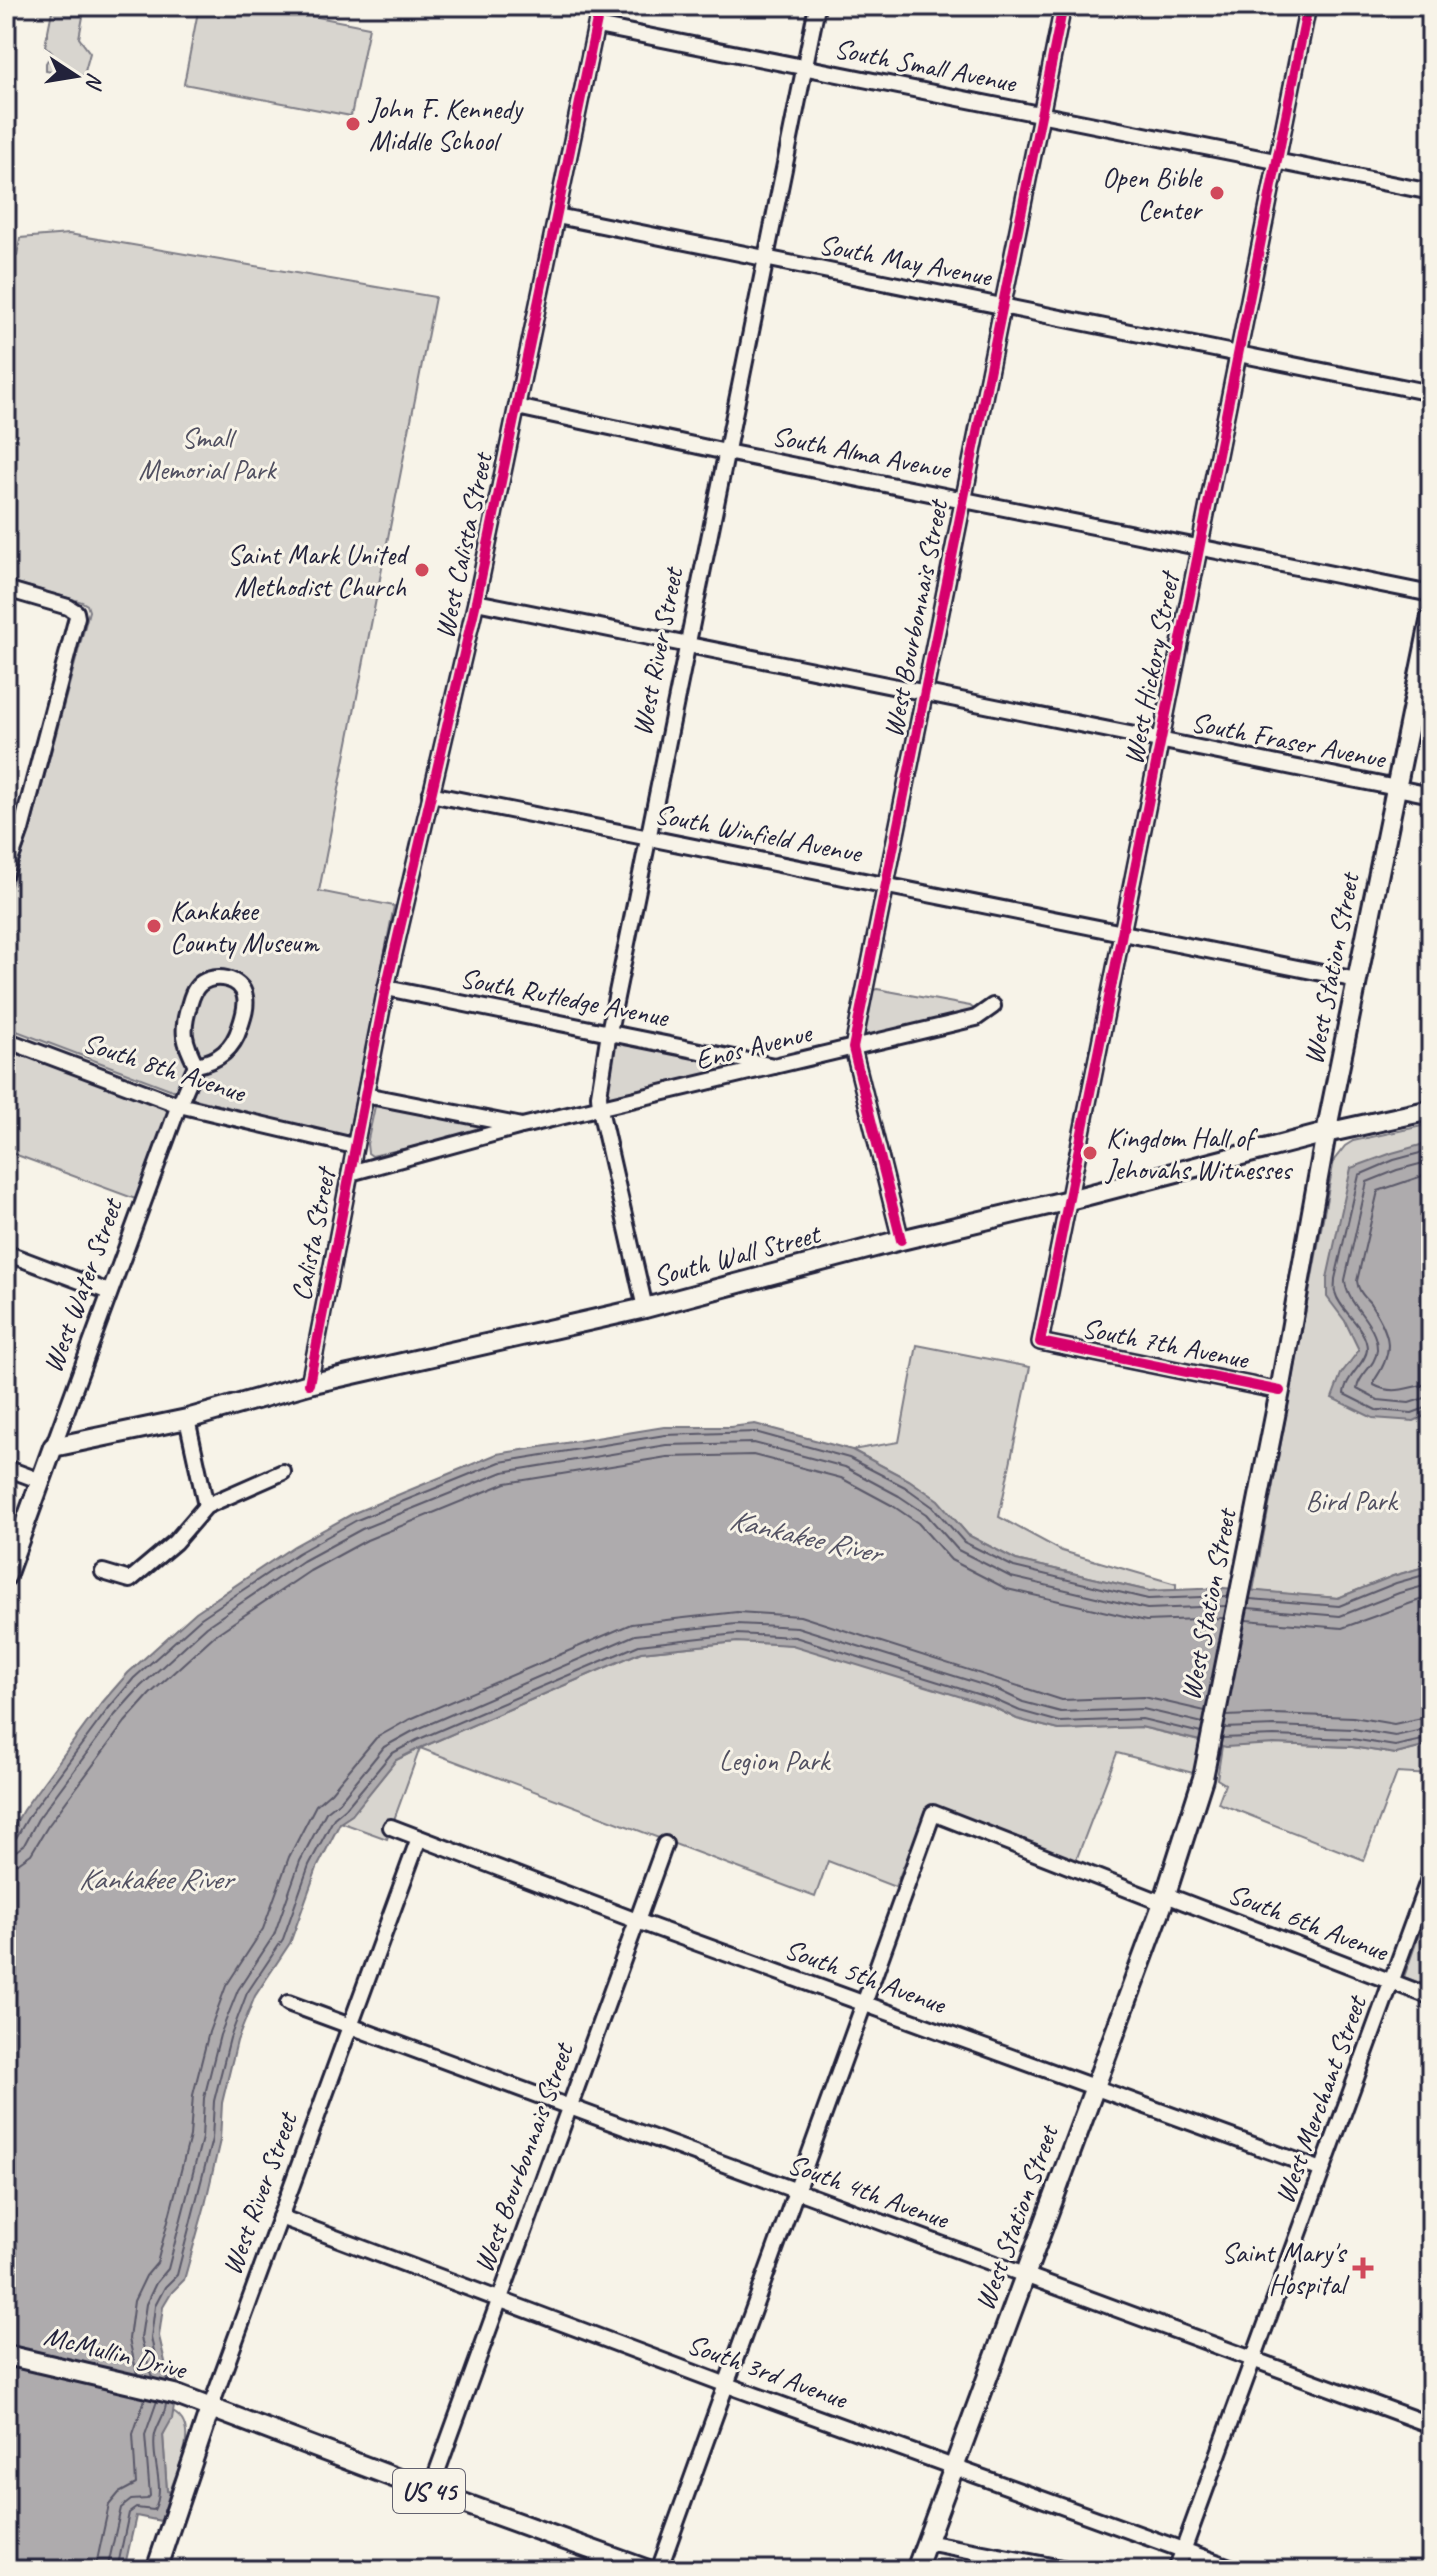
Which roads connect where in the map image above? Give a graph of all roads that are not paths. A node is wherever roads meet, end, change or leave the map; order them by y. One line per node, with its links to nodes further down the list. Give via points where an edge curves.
1 (600, 6): 5 (street, West Calista Street)
2 (817, 6): 6 (street, West River Street)
3 (1063, 6): 7 (street, West Bourbonnais Street)
4 (1308, 6): 8 (street, West Hickory Street)
5 (597, 26): 6 (street, South Small Avenue); 10 (street, West Calista Street)
6 (804, 67): 7 (street, South Small Avenue); 11 (street, West River Street)
7 (1041, 114): 8 (street, South Small Avenue); 12 (street, West Bourbonnais Street)
8 (1277, 161): 9 (street, South Small Avenue); 13 (street, West Hickory Street)
9 (1431, 192)
10 (557, 216): 11 (street, South May Avenue); 15 (street, West Calista Street)
11 (766, 258): 12 (street, South May Avenue); 16 (street, West River Street)
12 (1002, 306): 13 (street, South May Avenue); 17 (street, West Bourbonnais Street)
13 (1238, 354): 14 (street, South May Avenue); 18 (street, West Hickory Street)
14 (1431, 393)
15 (517, 407): 16 (street, South Alma Avenue); 21 (street, West Calista Street)
16 (726, 452): 17 (street, South Alma Avenue); 23 (street, West River Street)
17 (963, 500): 18 (street, South Alma Avenue); 24 (street, West Bourbonnais Street)
18 (1200, 547): 20 (street, South Alma Avenue); 25 (street, West Hickory Street)
19 (6, 589): 30 (street, via 68,607 76,612 77,621)
20 (1431, 594)
21 (476, 602): 23 (street, South Fraser Avenue); 27 (street, West Calista Street)
22 (1431, 617): 26 (main road, West Station Street)
23 (687, 645): 24 (street, South Fraser Avenue); 31 (street, West River Street)
24 (924, 693): 25 (street, South Fraser Avenue); 33 (street, West Bourbonnais Street)
25 (1161, 741): 26 (street, South Fraser Avenue); 34 (street, West Hickory Street)
26 (1396, 788): 28 (street, South Fraser Avenue); 35 (main road, West Station Street)
27 (430, 794): 31 (street, South Winfield Avenue); 36 (street, West Calista Street)
28 (1431, 795)
29 (6, 824): 30 (street)
30 (21, 830): 32 (street)
31 (648, 838): 33 (street, South Winfield Avenue); 38 (street, West River Street)
32 (6, 872)
33 (886, 885): 34 (street, South Winfield Avenue); 40 (street, West Bourbonnais Street)
34 (1122, 933): 35 (street, South Winfield Avenue); 51 (street, West Hickory Street)
35 (1357, 980): 48 (main road, West Station Street)
36 (386, 988): 38 (street, South Rutledge Avenue); 43 (street, West Calista Street)
37 (993, 1006): 40 (street, Enos Avenue, via 976,1018)
38 (609, 1032): 42 (street, South Rutledge Avenue); 45 (street, West River Street)
39 (6, 1040): 44 (street, South 8th Avenue)
40 (853, 1048): 42 (street, Enos Avenue); 52 (street, West Bourbonnais Street)
41 (196, 1065): 41 (street, via 222,1056 235,1041 245,997 232,980 208,980 194,991 183,1029); 44 (street, West Water Street)
42 (778, 1067): 45 (street, Enos Avenue)
43 (365, 1095): 47 (street, Enos Avenue); 49 (street, Calista Street)
44 (179, 1105): 49 (street, South 8th Avenue); 54 (street, West Water Street)
45 (600, 1109): 47 (street, Enos Avenue); 55 (street, West River Street)
46 (1431, 1110): 48 (main road, South Wall Street)
47 (522, 1126): 50 (street, Enos Avenue)
48 (1326, 1133): 51 (main road, South Wall Street); 58 (main road, West Station Street)
49 (354, 1146): 50 (street, Calista Street)
50 (350, 1173): 57 (street, Calista Street)
51 (1069, 1200): 52 (main road, South Wall Street); 56 (street, West Hickory Street)
52 (901, 1240): 55 (main road, South Wall Street)
53 (6, 1253): 54 (street)
54 (109, 1292): 60 (street, West Water Street)
55 (645, 1308): 57 (main road, South Wall Street)
56 (1040, 1342): 58 (street, South 7th Avenue)
57 (309, 1384): 59 (main road, South Wall Street)
58 (1280, 1391): 71 (main road, West Station Street, via 1203,1778)
59 (187, 1419): 60 (main road, South Wall Street); 64 (street)
60 (53, 1447): 63 (main road, West Water Street)
61 (6, 1468): 63 (street)
62 (283, 1472): 64 (street)
63 (41, 1481): 66 (main road, West Water Street)
64 (206, 1506): 65 (street, via 175,1542 130,1580)
65 (103, 1572)
66 (6, 1576)
67 (391, 1827): 68 (street, South 5th Avenue)
68 (419, 1838): 72 (street, South 5th Avenue); 77 (street, West River Street)
69 (665, 1844): 72 (street, West Bourbonnais Street)
70 (1431, 1873): 73 (street, West Merchant Street)
71 (1164, 1899): 73 (street, South 6th Avenue); 76 (street, South 6th Avenue, via 933,1813); 78 (main road, West Station Street)
72 (637, 1921): 76 (street, South 5th Avenue); 79 (street, West Bourbonnais Street)
73 (1391, 1982): 74 (street, South 6th Avenue); 80 (street, West Merchant Street)
74 (1431, 1997)
75 (288, 2003): 77 (street, South 4th Avenue)
76 (865, 2003): 78 (street, South 5th Avenue); 81 (street)
77 (350, 2026): 79 (street, South 4th Avenue); 82 (street, West River Street)
78 (1095, 2087): 80 (street, South 5th Avenue); 83 (main road, West Station Street)
79 (569, 2107): 81 (street, South 4th Avenue); 84 (street, West Bourbonnais Street)
80 (1322, 2170): 86 (street, West Merchant Street)
81 (797, 2192): 83 (street, South 4th Avenue); 87 (street)
82 (280, 2217): 84 (street, South 3rd Avenue); 88 (street, West River Street)
83 (1025, 2276): 86 (street, South 4th Avenue); 90 (main road, West Station Street)
84 (499, 2299): 87 (street, South 3rd Avenue); 91 (street, West Bourbonnais Street)
85 (6, 2355): 88 (main road, McMullin Drive / US 45)
86 (1252, 2360): 89 (street, South 4th Avenue); 93 (street, West Merchant Street)
87 (727, 2385): 90 (street, South 3rd Avenue); 96 (street)
88 (211, 2406): 91 (main road, US 45); 94 (main road, West River Street)
89 (1431, 2425)
90 (955, 2466): 92 (main road, West Station Street); 93 (street, South 3rd Avenue)
91 (430, 2491): 95 (main road, US 45)
92 (926, 2542): 97 (main road, West Station Street); 98 (street)
93 (1183, 2549): 99 (street, West Merchant Street); 100 (street, South 3rd Avenue)
94 (156, 2570)
95 (648, 2570)
96 (659, 2570)
97 (916, 2570)
98 (1072, 2570)
99 (1176, 2570)
100 (1238, 2570)

